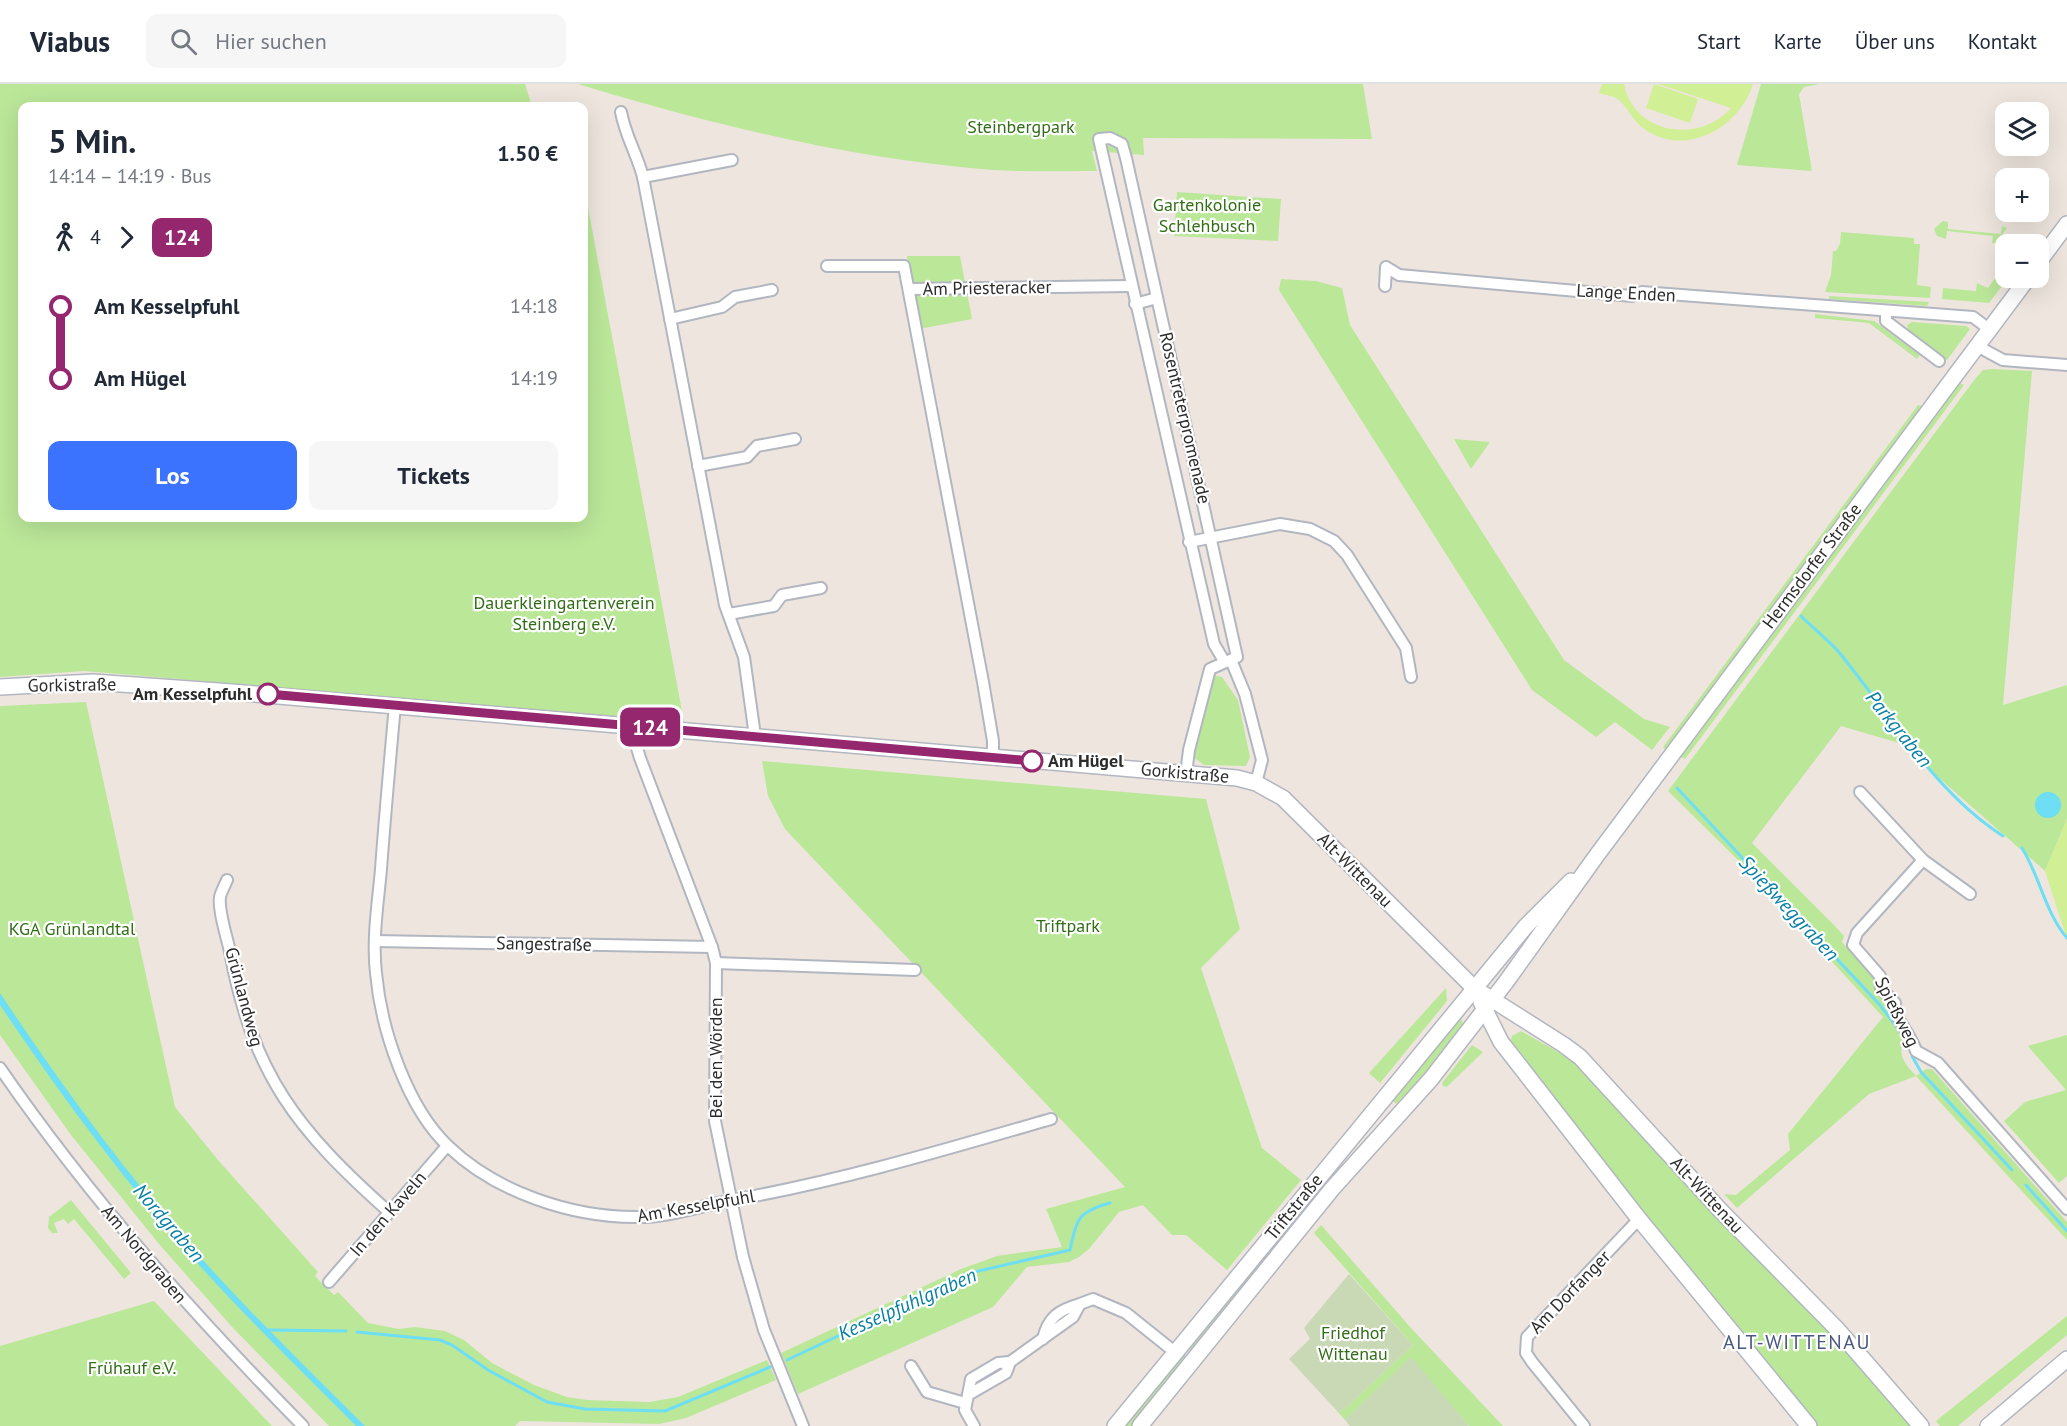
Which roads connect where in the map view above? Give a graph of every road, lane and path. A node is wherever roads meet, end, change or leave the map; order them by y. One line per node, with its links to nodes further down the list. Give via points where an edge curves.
1 (621, 112): 3 (street)
2 (732, 159): 3 (street)
3 (643, 177): 15 (street)
4 (2067, 224): 5 (main road)
5 (2049, 248)
6 (827, 266): 10 (street, Am Priesteracker, via 904,266)
7 (1131, 286): 10 (street, Am Priesteracker); 12 (street, Rosentreterpromenade, via 1099,139 1110,138 1122,144); 13 (street, Rosentreterpromenade)
8 (1385, 286): 14 (street, Lange Enden, via 1386,267 1399,275 1476,283)
9 (2020, 288): 16 (main road, Hermsdorfer Straße)
10 (909, 289): 32 (street, via 985,692)
11 (772, 290): 15 (street, via 735,297 722,307)
12 (1157, 298): 13 (street); 22 (street, Rosentreterpromenade)
13 (1135, 304): 23 (street, Rosentreterpromenade)
14 (1886, 311): 16 (street, Lange Enden, via 1973,317); 18 (street, via 1886,321)
15 (670, 319): 21 (street)
16 (1989, 329): 17 (main road, Hermsdorfer Straße)
17 (1977, 346): 19 (street, via 2002,360); 36 (main road, Hermsdorfer Straße)
18 (1938, 361)
19 (2067, 365)
20 (795, 439): 21 (street, via 757,446 747,457)
21 (698, 466): 25 (street)
22 (1212, 538): 23 (street); 26 (street, Rosentreterpromenade, via 1235,641 1237,657); 27 (street, via 1280,524 1311,529 1334,541 1406,648)
23 (1190, 542): 26 (street, Rosentreterpromenade, via 1214,644)
24 (821, 588): 25 (street, via 782,595 774,606)
25 (729, 614): 31 (street, via 744,657)
26 (1228, 661): 33 (street, via 1210,669); 34 (street, Rosentreterpromenade, via 1245,694 1262,760)
27 (1412, 676)
28 (0, 687): 29 (main road, Gorkistraße, via 93,682)
29 (395, 705): 30 (main road, Gorkistraße); 40 (street, Am Kesselpfuhl)
30 (639, 726): 31 (main road, Gorkistraße); 41 (street, Bei den Wörden, via 640,758)
31 (755, 736): 32 (main road, Gorkistraße)
32 (993, 756): 33 (main road, Gorkistraße)
33 (1186, 774): 34 (main road, Gorkistraße)
34 (1256, 783): 44 (main road, Alt-Wittenau, via 1283,798)
35 (1860, 792): 37 (street)
36 (1597, 855): 44 (main road, Hermsdorfer Straße, via 1526,926); 45 (main road, Hermsdorfer Straße)
37 (1923, 860): 39 (street); 56 (street, Spießweg, via 1857,933 1853,945 1880,976 1881,988 1895,1004 1895,1014 1912,1037 1916,1051 1938,1063)
38 (227, 880): 57 (street, Grünlandweg, via 220,898 235,980 265,1067 308,1134)
39 (1970, 894)
40 (375, 941): 41 (street, Sangestraße); 52 (street, Am Kesselpfuhl, via 379,1000 392,1047 421,1108)
41 (712, 946): 42 (street, Bei den Wörden)
42 (716, 963): 43 (street); 55 (street, Bei den Wörden, via 713,1104)
43 (915, 970)
44 (1474, 988): 45 (main road, Alt-Wittenau); 49 (main road, Triftstraße)
45 (1489, 1005): 46 (main road, Alt-Wittenau); 47 (main road, Alt-Wittenau); 50 (main road, Triftstraße)
46 (1524, 1021): 47 (main road, via 1514,1026); 71 (main road, Alt-Wittenau, via 1580,1057 1721,1211 1836,1328)
47 (1501, 1042): 58 (main road, Alt-Wittenau)
48 (0, 1068): 64 (street, Am Nordgraben, via 82,1181 149,1261)
49 (1380, 1102): 50 (main road); 53 (main road, Triftstraße)
50 (1397, 1117): 54 (main road, Triftstraße)
51 (1051, 1119): 55 (street, Am Kesselpfuhl, via 861,1172)
52 (447, 1146): 55 (street, Am Kesselpfuhl, via 509,1188 579,1211 645,1217); 57 (street, In den Kaveln)
53 (1318, 1177): 54 (main road); 60 (main road, Triftstraße)
54 (1332, 1189): 68 (main road, Triftstraße)
55 (731, 1201): 65 (street, Bei den Wörden, via 764,1330)
56 (2067, 1209)
57 (389, 1212): 59 (street, In den Kaveln)
58 (1640, 1220): 69 (street, Am Dorfanger, via 1527,1337 1526,1353); 70 (main road, Alt-Wittenau)
59 (329, 1282)
60 (1176, 1353): 63 (street, via 1126,1313 1093,1299 1080,1304 1073,1317 1010,1362 1006,1373); 67 (main road, Triftstraße)
61 (2067, 1359): 72 (main road)
62 (911, 1366): 63 (street, via 927,1392)
63 (967, 1399): 66 (street)
64 (303, 1426)
65 (803, 1426)
66 (974, 1426)
67 (1115, 1426)
68 (1140, 1426)
69 (1584, 1426)
70 (1809, 1426)
71 (1921, 1426)
72 (1988, 1426)

